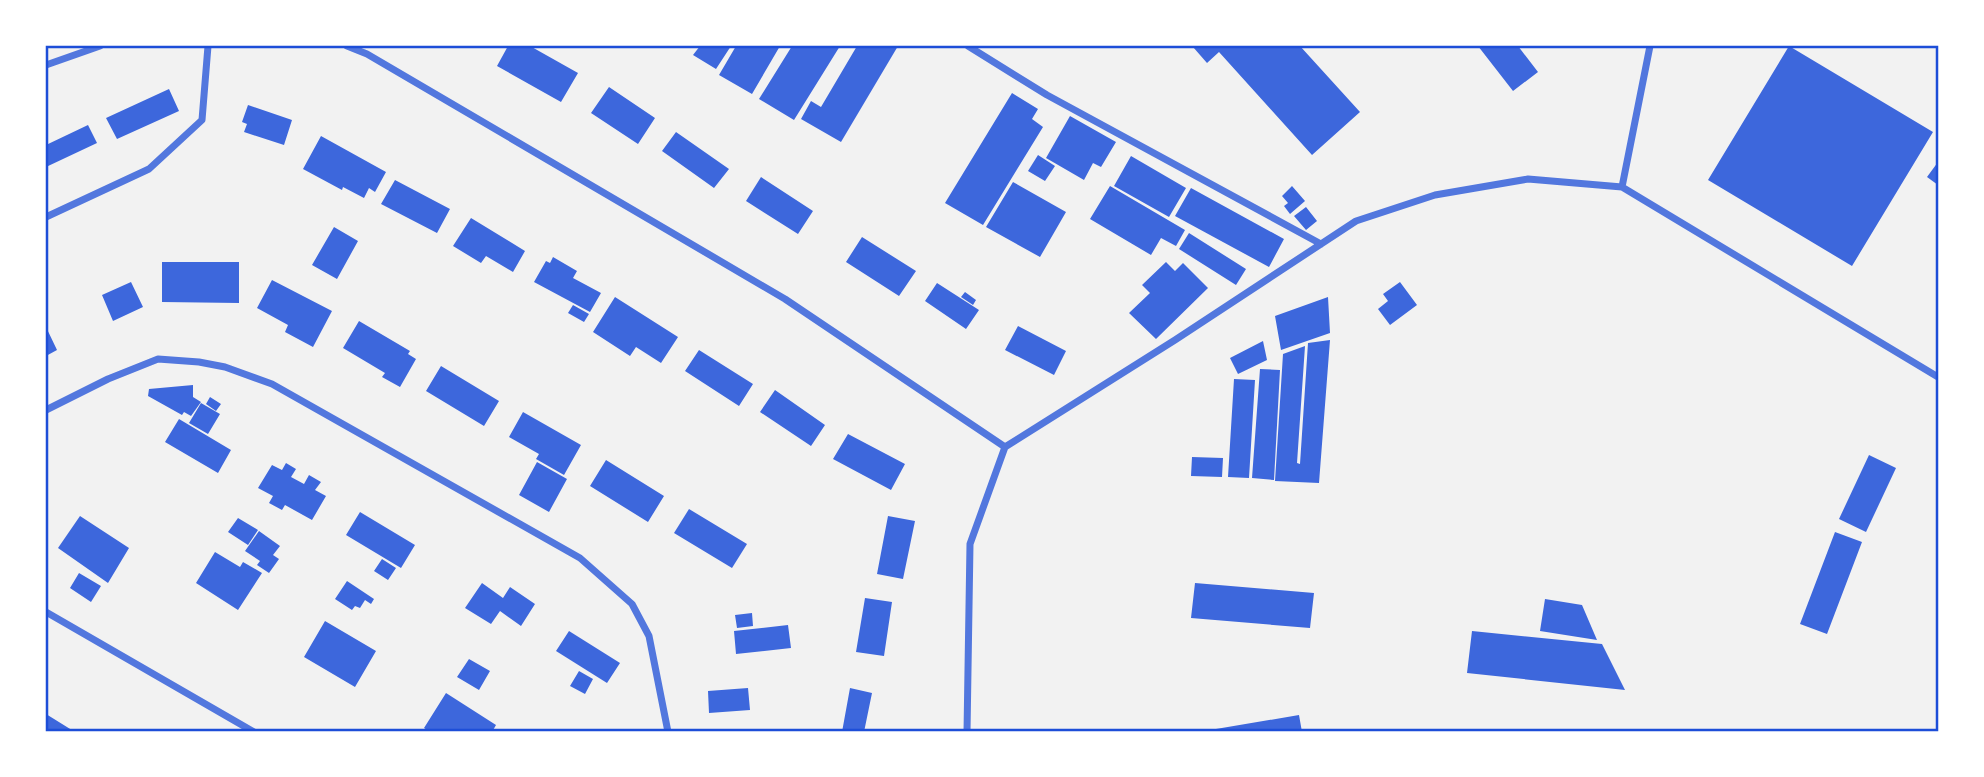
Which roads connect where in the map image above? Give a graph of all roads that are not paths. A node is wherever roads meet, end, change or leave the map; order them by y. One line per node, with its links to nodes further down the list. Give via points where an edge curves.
1 (100, 46): 6 (street)
2 (208, 46): 8 (street, via 202,120 149,169)
3 (346, 46): 12 (street, via 367,54 785,299)
4 (968, 46): 9 (street, via 1047,95)
5 (1650, 46): 7 (street)
6 (46, 65)
7 (1622, 187): 9 (street, via 1528,179 1435,195 1356,221); 10 (street)
8 (46, 216)
9 (1321, 244): 12 (street)
10 (1938, 377)
11 (46, 410): 15 (street, via 158,359 199,362 272,384 580,558 632,604 649,636)
12 (1005, 447): 16 (street, via 970,544)
13 (46, 612): 14 (street)
14 (254, 732)
15 (668, 732)
16 (967, 732)

